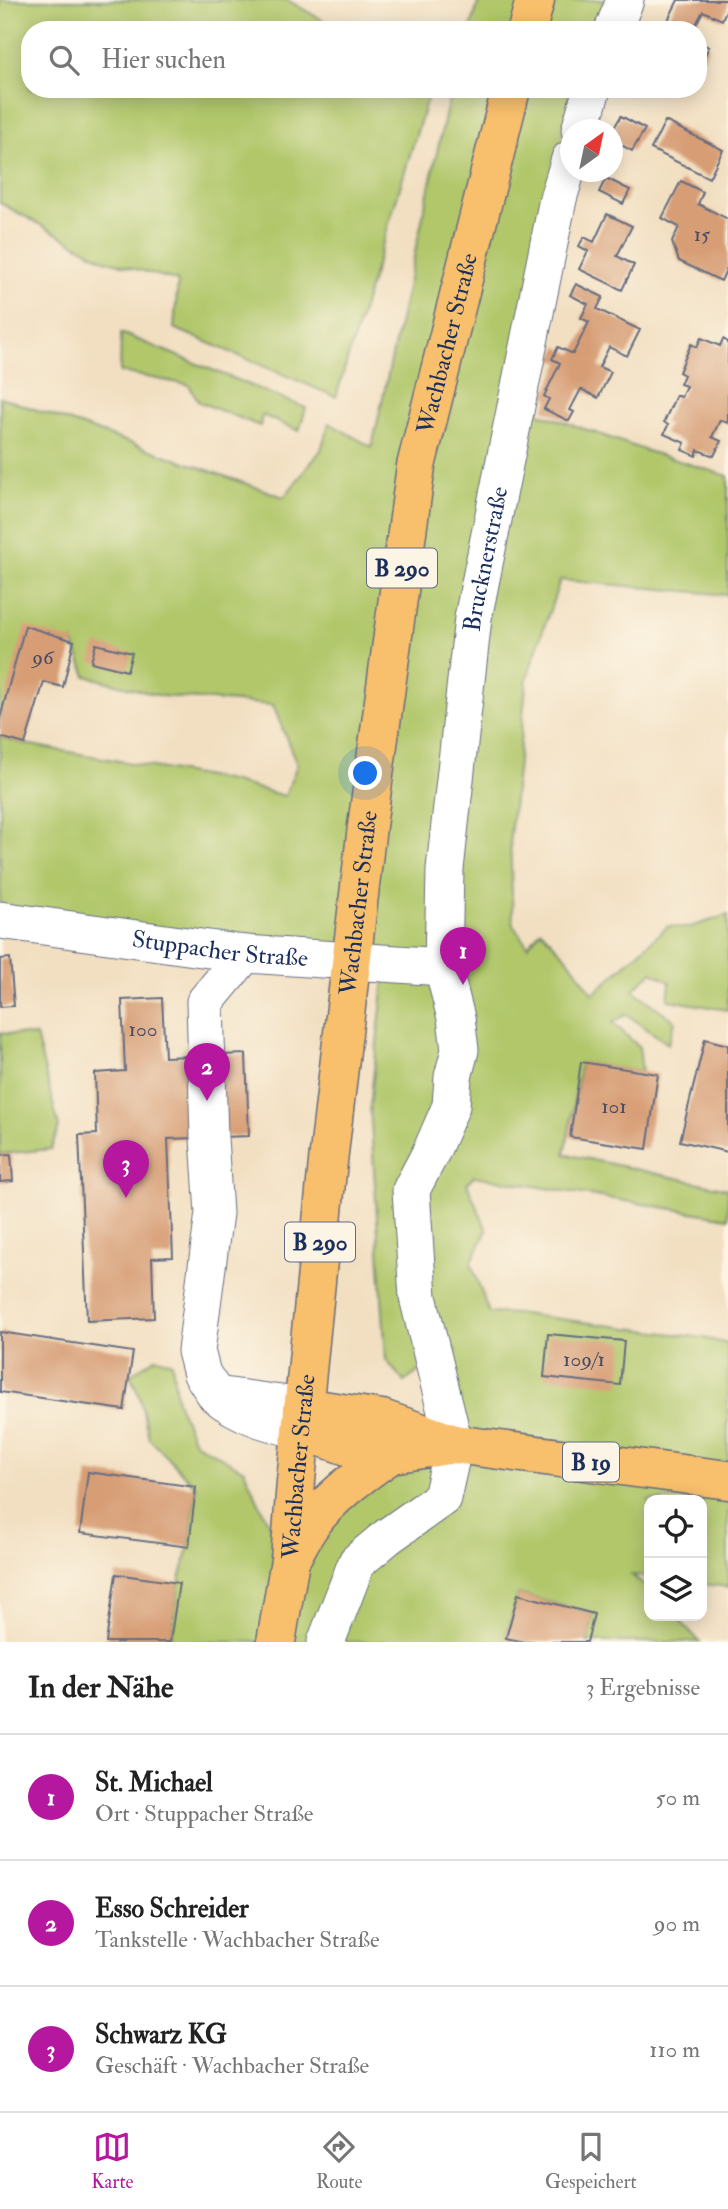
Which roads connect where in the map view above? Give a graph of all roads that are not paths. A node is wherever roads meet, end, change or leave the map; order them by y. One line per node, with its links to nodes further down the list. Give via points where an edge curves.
1 (535, 0): 3 (main road)
2 (625, 0): 4 (street)
3 (529, 21)
4 (617, 21)
5 (509, 98): 11 (main road, Wachbacher Straße / B 290, via 416,466)
6 (589, 98): 7 (street)
7 (583, 119)
8 (563, 182): 12 (street, Brucknerstraße, via 473,618 445,869)
9 (0, 920): 10 (street, Stuppacher Straße)
10 (245, 954): 11 (street, Stuppacher Straße); 14 (street, via 205,1002 214,1213 196,1350 202,1374 216,1395)
11 (351, 960): 12 (street, Stuppacher Straße); 13 (main road, Wachbacher Straße / B 290)
12 (443, 967): 16 (street, Brucknerstraße, via 460,1050 451,1106 411,1190 418,1297)
13 (312, 1321): 14 (main road, Wachbacher Straße / B 290); 15 (main road, via 319,1352 334,1379)
14 (302, 1419): 15 (main road, B 19); 18 (main road, Wachbacher Straße)
15 (386, 1437): 16 (main road, B 19); 18 (main road, via 361,1475 309,1526)
16 (454, 1444): 17 (main road, B 19); 20 (street, via 442,1498 357,1562)
17 (728, 1480)
18 (290, 1560): 19 (main road, Wachbacher Straße)
19 (276, 1642)
20 (326, 1642)

